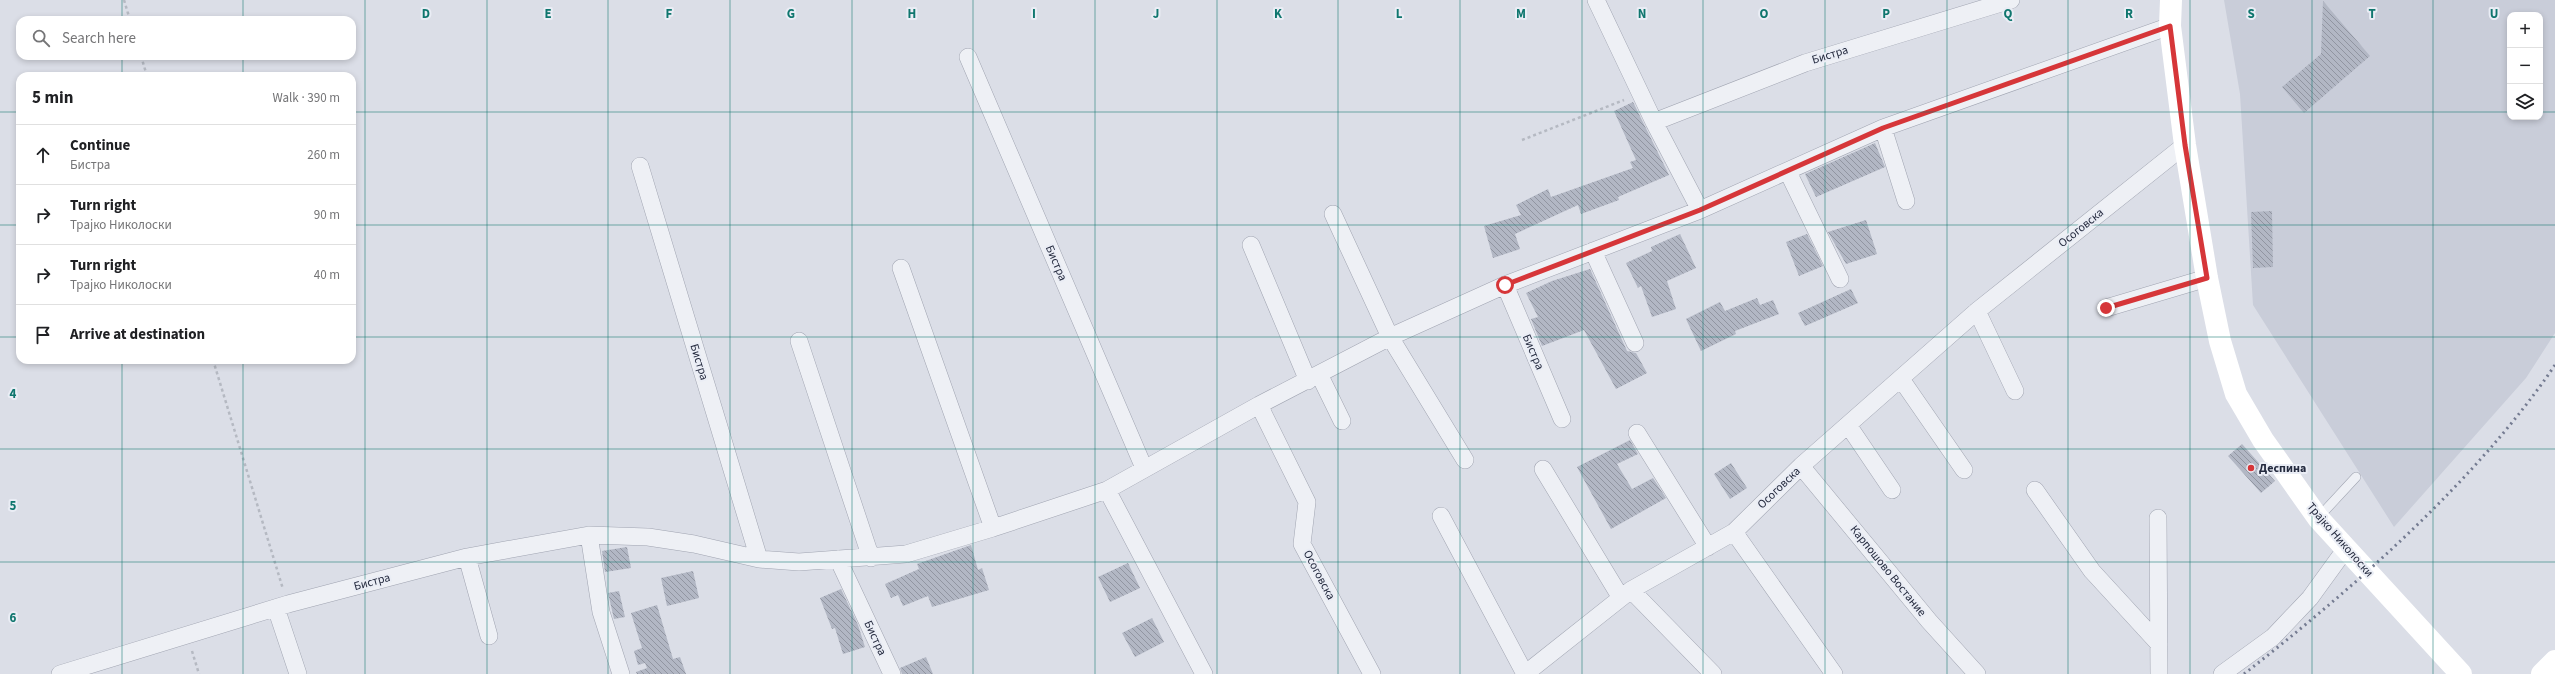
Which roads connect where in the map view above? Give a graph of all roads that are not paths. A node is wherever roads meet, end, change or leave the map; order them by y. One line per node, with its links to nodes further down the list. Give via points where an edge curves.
1 (1596, 0): 6 (street)
2 (2012, 0): 6 (street, Бистра, via 1805,63)
3 (2171, 0): 4 (main road, Трајко Николоски)
4 (2170, 26): 7 (street, Бистра); 8 (main road, Трајко Николоски)
5 (968, 57): 35 (street, Бистра)
6 (1654, 122): 12 (street)
7 (1883, 128): 10 (street, Бистра); 11 (street)
8 (2185, 145): 18 (main road, Трајко Николоски); 21 (street, Осоговска)
9 (640, 166): 51 (street, Бистра)
10 (1788, 172): 12 (street, Бистра); 17 (street)
11 (1906, 201)
12 (1700, 210): 15 (street, Бистра)
13 (1333, 214): 22 (street)
14 (1251, 245): 25 (street)
15 (1593, 251): 19 (street, Бистра); 24 (street)
16 (901, 268): 45 (street)
17 (1840, 278)
18 (2207, 278): 20 (street); 44 (main road, Трајко Николоски, via 2220,341 2236,394 2263,440)
19 (1505, 285): 22 (street, Бистра); 29 (street, Бистра)
20 (2106, 308)
21 (1977, 312): 26 (street, Осоговска); 27 (street)
22 (1390, 337): 25 (street, Бистра); 33 (street)
23 (799, 341): 52 (street)
24 (1635, 343)
25 (1314, 378): 28 (street, Бистра); 30 (street)
26 (1901, 378): 31 (street, Осоговска); 37 (street)
27 (2016, 391)
28 (1259, 406): 35 (street, Бистра); 64 (street, Осоговска, via 1307,502 1302,544)
29 (1562, 419)
30 (1342, 421)
31 (1848, 425): 34 (street, Осоговска); 40 (street)
32 (1637, 433): 48 (street)
33 (1465, 460)
34 (1801, 466): 46 (street, Осоговска); 68 (street, Карпошово Востание, via 1929,621)
35 (1144, 468): 39 (street, Бистра)
36 (1543, 469): 54 (street)
37 (1964, 470)
38 (2356, 477): 44 (lane)
39 (1107, 490): 45 (street, Бистра); 59 (street)
40 (1892, 490)
41 (2035, 490): 57 (street, via 2092,571)
42 (1441, 516): 65 (street, Осоговска)
43 (2158, 518): 57 (street)
44 (2318, 518): 49 (main road, Трајко Николоски)
45 (993, 528): 52 (street, Бистра, via 906,554)
46 (1734, 532): 48 (street, Осоговска); 67 (street)
47 (589, 535): 50 (street, Бистра); 51 (street, Бистра, via 655,538); 62 (street, via 601,612)
48 (1708, 547): 54 (street, Осоговска)
49 (2347, 547): 70 (street, via 2310,598 2273,637); 71 (main road, Трајко Николоски)
50 (467, 557): 55 (street, Бистра); 56 (street)
51 (759, 558): 53 (street, Бистра, via 799,562)
52 (870, 558): 53 (street, Бистра)
53 (838, 559): 63 (street, Бистра)
54 (1626, 594): 65 (street, Осоговска); 66 (street)
55 (282, 606): 60 (street, Бистра); 61 (street)
56 (489, 636)
57 (2159, 644): 69 (street)
58 (2555, 661): 72 (main road)
59 (1201, 673)
60 (60, 674)
61 (298, 674)
62 (621, 674)
63 (892, 674)
64 (1372, 674)
65 (1525, 674)
66 (1713, 674)
67 (1834, 674)
68 (1977, 674)
69 (2159, 674)
70 (2222, 674)
71 (2461, 674)
72 (2542, 674)

